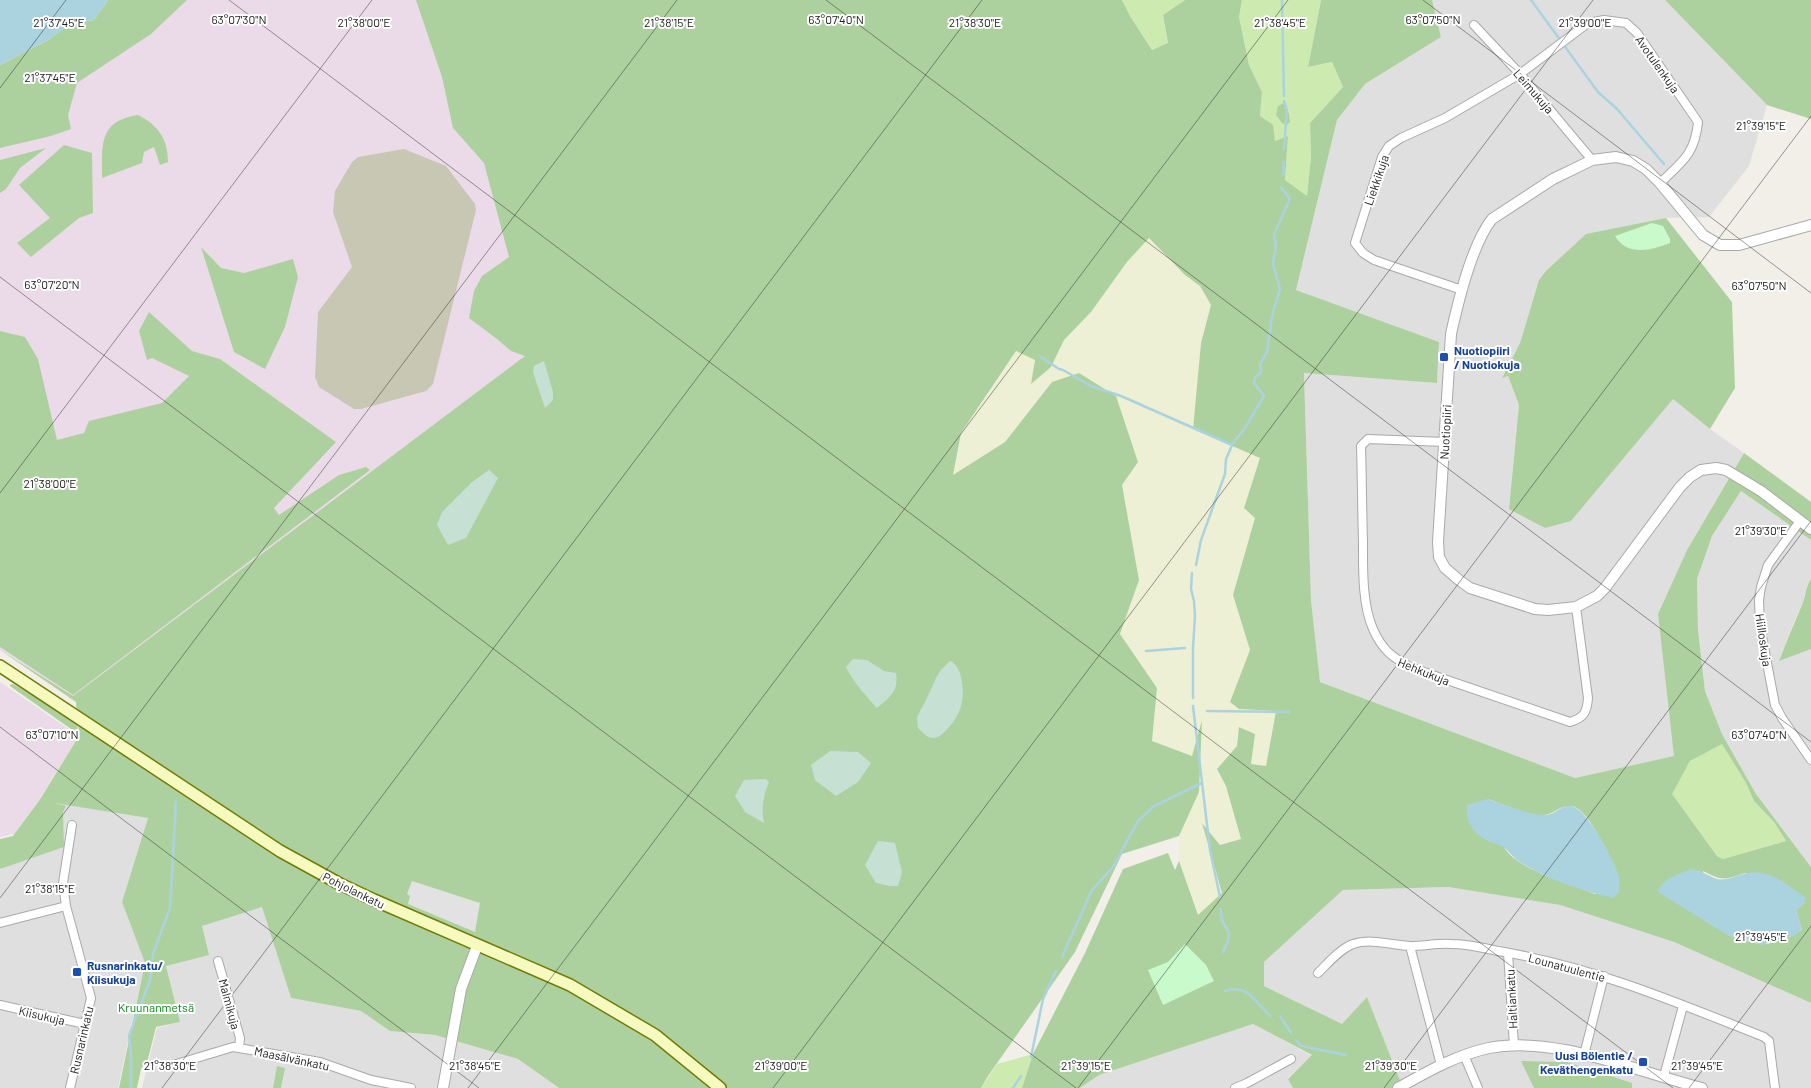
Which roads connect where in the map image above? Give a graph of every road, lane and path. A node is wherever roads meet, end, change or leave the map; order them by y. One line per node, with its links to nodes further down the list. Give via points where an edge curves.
1 (1474, 25): 2 (street, Leimukuja)
2 (1520, 74): 3 (street, Leimukuja); 4 (street, Avotulenkuja, via 1588,22 1626,23 1637,33 1698,122 1696,138 1686,159); 6 (street, Liekkikuja, via 1389,146 1382,157 1355,243 1374,260)
3 (1592, 160): 4 (street, Nuotiopiiri, via 1616,157 1633,161); 6 (street, Nuotiopiiri, via 1553,179 1492,219 1485,228)
4 (1660, 183): 5 (street, Nuotiopiiri, via 1703,235 1720,245 1738,245)
5 (1811, 225)
6 (1462, 290): 7 (street, Nuotiopiiri, via 1451,334)
7 (1445, 442): 10 (street, Nuotiopiiri, via 1438,542 1439,557 1445,568 1470,588 1523,606 1548,610); 10 (street, Hehkukuja, via 1368,439 1361,446 1363,571 1367,609 1372,628 1382,646 1393,658 1412,668 1570,722 1579,720 1587,707)
8 (1800, 521): 9 (street, Nuotiopiiri); 10 (street, Nuotiopiiri, via 1731,472 1716,468 1701,470 1680,487 1605,588); 12 (street, Hiilloskuja, via 1768,565 1760,587 1760,626 1775,704)
9 (1811, 529)
10 (1576, 608)
11 (0, 666): 16 (main road, Pohjolankatu, via 280,851 340,884)
12 (1811, 760)
13 (72, 825): 14 (street, Rusnarinkatu, via 63,883)
14 (66, 906): 15 (street); 24 (street, Rusnarinkatu, via 91,998)
15 (0, 923)
16 (477, 946): 36 (street, via 461,988); 37 (main road, Pohjolankatu, via 570,986 634,1021 682,1055)
17 (1410, 946): 18 (street, Lounatuulentie, via 1453,944); 20 (street, Lounatuulentie, via 1352,944); 31 (street)
18 (1508, 953): 21 (street, Lounatuulentie); 25 (street, Haltiankatu)
19 (218, 961): 26 (street, Malmikuja, via 240,1038)
20 (1318, 973)
21 (1604, 976): 23 (street, Lounatuulentie); 27 (street)
22 (0, 1005): 24 (street, Kiisukuja)
23 (1683, 1006): 32 (street); 42 (street, Lounatuulentie, via 1769,1041)
24 (84, 1024): 34 (street, Rusnarinkatu)
25 (1514, 1045): 27 (street, via 1547,1047); 28 (street)
26 (239, 1048): 30 (street, Maasälvänkatu); 35 (street, Maasälvänkatu, via 320,1062 371,1080)
27 (1584, 1055): 32 (street)
28 (1464, 1056): 31 (street); 40 (street)
29 (1291, 1059): 38 (street)
30 (173, 1065)
31 (1441, 1065): 39 (street)
32 (1664, 1076): 33 (street)
33 (1683, 1086): 41 (street)
34 (70, 1088)
35 (411, 1088)
36 (443, 1088)
37 (720, 1088)
38 (1235, 1088)
39 (1398, 1088)
40 (1478, 1088)
41 (1702, 1088)
42 (1775, 1088)

